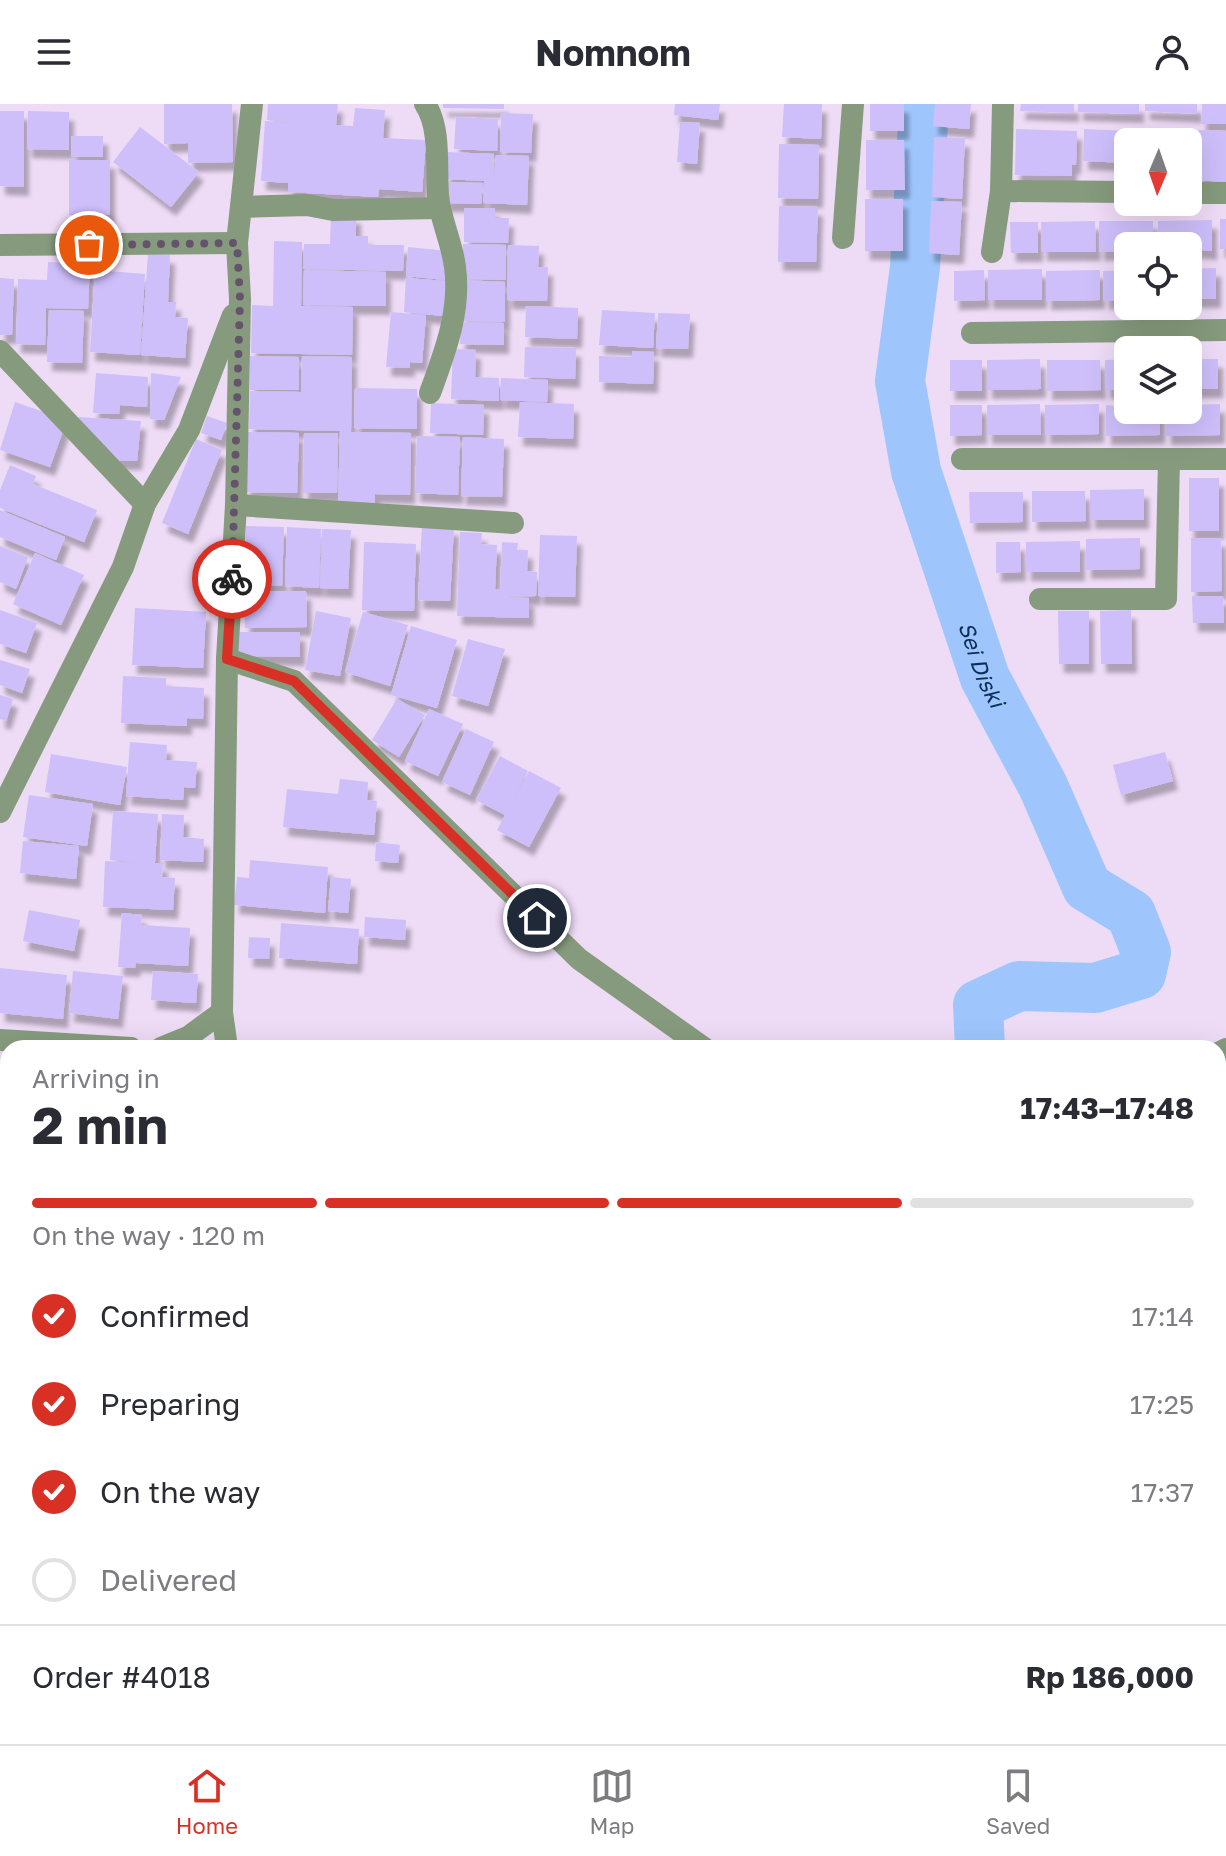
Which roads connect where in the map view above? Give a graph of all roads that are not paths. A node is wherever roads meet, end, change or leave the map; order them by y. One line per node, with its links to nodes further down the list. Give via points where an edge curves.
1 (252, 104): 9 (street)
2 (425, 104): 10 (street, via 433,122)
3 (853, 104): 11 (street)
4 (1003, 104): 5 (street)
5 (1001, 191): 6 (street); 14 (street)
6 (1114, 192)
7 (1202, 193): 8 (street)
8 (1226, 193)
9 (241, 207): 10 (street); 12 (street)
10 (439, 208): 19 (street, via 456,269 455,306)
11 (843, 238)
12 (237, 243): 13 (street); 15 (street)
13 (0, 245)
14 (992, 252)
15 (240, 299): 23 (street, via 189,430); 24 (street)
16 (1226, 330): 17 (street)
17 (972, 333)
18 (0, 351): 23 (street)
19 (430, 393)
20 (962, 459): 21 (street)
21 (1169, 459): 22 (street); 26 (street, via 1166,599)
22 (1226, 459)
23 (145, 504): 28 (street, via 123,567)
24 (236, 505): 25 (street); 27 (street)
25 (513, 523)
26 (1040, 599)
27 (227, 659): 29 (street); 32 (street, via 294,681 579,959)
28 (0, 812)
29 (222, 1012): 30 (street); 31 (street)
30 (181, 1040)
31 (226, 1040)
32 (693, 1040)

